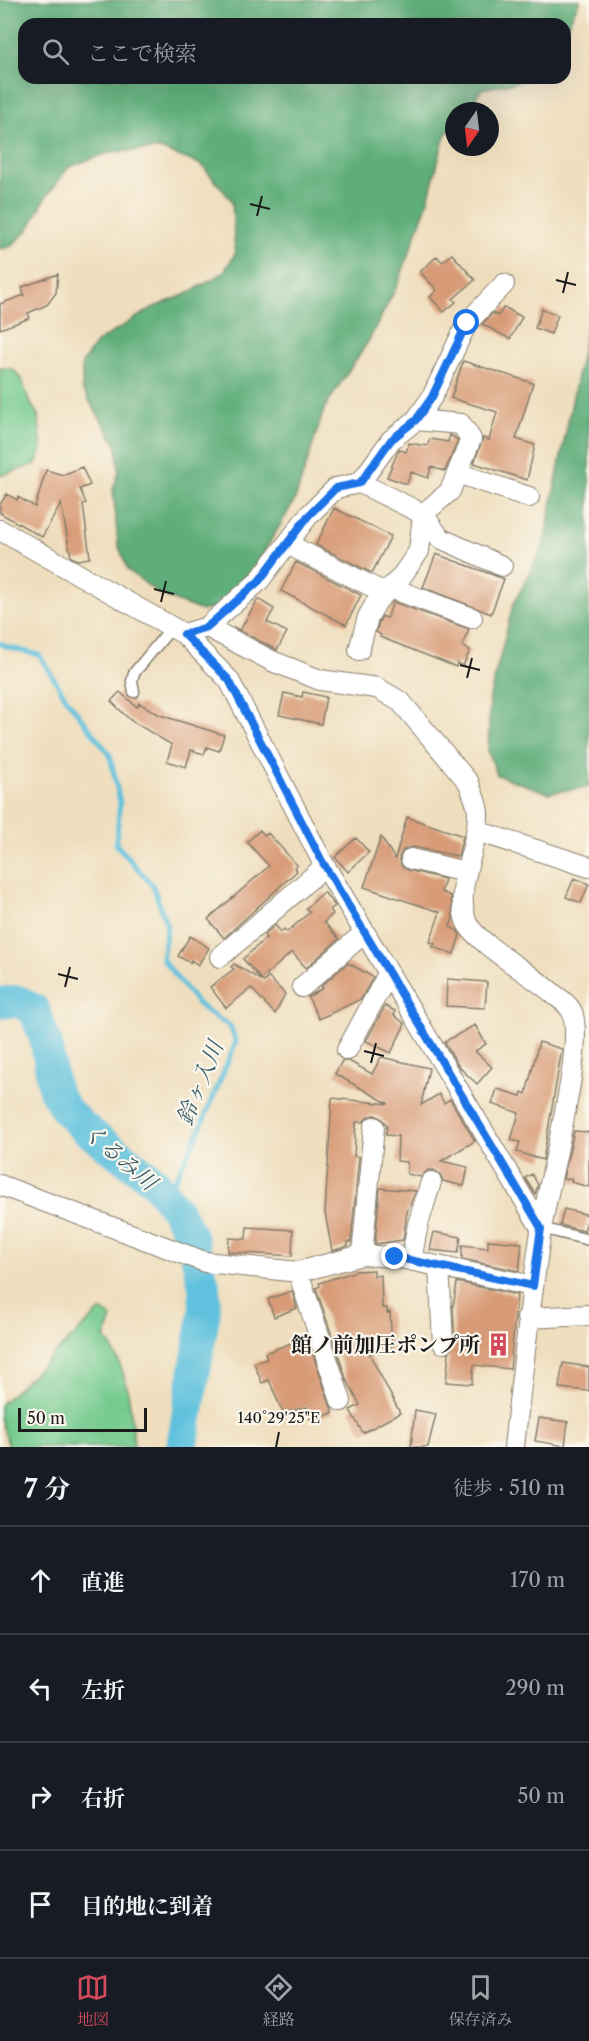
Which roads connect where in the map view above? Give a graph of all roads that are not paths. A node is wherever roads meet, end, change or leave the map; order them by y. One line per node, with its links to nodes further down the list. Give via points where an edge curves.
1 (504, 284): 2 (street, via 467,323 432,397)
2 (416, 420): 3 (street, via 461,424 471,438); 4 (street, via 391,440)
3 (457, 473): 5 (street); 6 (street, via 450,490)
4 (360, 483): 6 (street); 8 (street, via 336,488)
5 (529, 497)
6 (423, 514): 9 (street, via 440,538); 10 (street, via 419,551)
7 (0, 530): 13 (street)
8 (287, 544): 10 (street); 12 (street, via 259,581)
9 (502, 566)
10 (388, 590): 11 (street); 14 (street, via 368,617)
11 (472, 618)
12 (207, 627): 13 (street); 16 (street, via 272,661 320,680 377,688 401,702 469,783 478,811)
13 (178, 631): 15 (lane, via 134,673); 18 (street, via 229,680)
14 (359, 650)
15 (134, 692)
16 (477, 831): 19 (street); 20 (street)
17 (411, 859): 20 (street)
18 (325, 866): 21 (street); 22 (street)
19 (589, 867)
20 (465, 872): 29 (street, via 463,906 466,922 474,934 543,983 571,1009 576,1025 564,1114)
21 (364, 933): 23 (street); 24 (street)
22 (220, 957)
23 (388, 974): 25 (street); 29 (street)
24 (302, 987)
25 (347, 1050)
26 (375, 1127): 31 (street)
27 (431, 1182): 32 (street)
28 (0, 1185): 34 (street, via 205,1262)
29 (541, 1228): 30 (lane); 35 (street)
30 (589, 1240)
31 (362, 1254): 32 (street); 34 (street)
32 (411, 1260): 33 (street)
33 (439, 1266): 35 (street); 38 (street)
34 (298, 1272): 39 (street)
35 (533, 1286): 37 (street)
36 (589, 1315): 37 (street)
37 (527, 1318): 40 (street)
38 (442, 1343)
39 (341, 1401)
40 (514, 1447)

